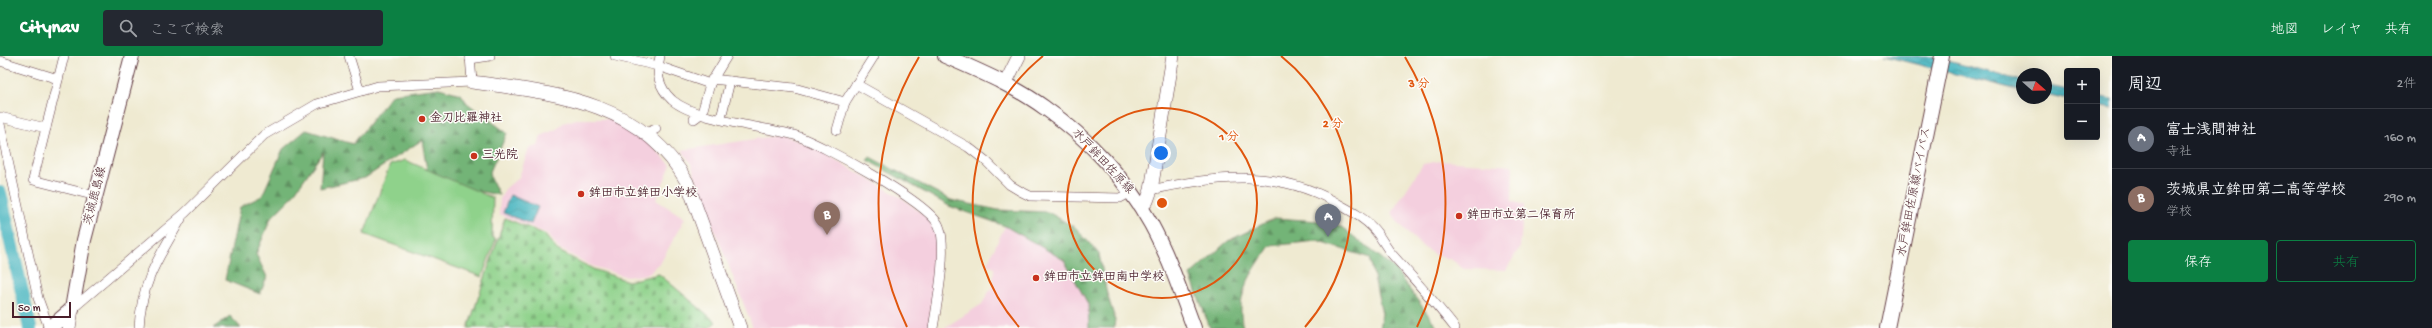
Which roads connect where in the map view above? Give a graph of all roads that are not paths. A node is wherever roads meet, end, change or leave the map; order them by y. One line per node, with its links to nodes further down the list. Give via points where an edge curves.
1 (64, 56): 16 (street)
2 (132, 56): 33 (main road, 茨城鹿島線)
3 (349, 56): 22 (street)
4 (490, 56): 13 (street)
5 (615, 56): 15 (street)
6 (660, 56): 15 (street)
7 (728, 56): 19 (street)
8 (874, 56): 20 (street)
9 (945, 56): 21 (main road, 水戸鉾田佐原線)
10 (1019, 56): 21 (street)
11 (1173, 56): 31 (street)
12 (1942, 56): 44 (main road, 水戸鉾田佐原線バイパス)
13 (470, 58): 18 (street)
14 (0, 61): 16 (street)
15 (658, 66): 19 (street); 24 (street, via 658,76 666,93 680,105)
16 (58, 79): 29 (street)
17 (730, 81): 19 (street); 23 (street, via 794,88); 26 (street)
18 (472, 82): 22 (street, via 398,84); 40 (street, via 582,100 651,131 687,182)
19 (711, 82): 24 (street)
20 (856, 84): 23 (street); 32 (street, via 968,148 986,160 1010,185 1030,196 1120,198)
21 (1005, 84): 32 (main road, 水戸鉾田佐原線, via 1045,107 1069,127 1096,152)
22 (360, 91): 35 (street, via 317,104 264,135)
23 (845, 102): 30 (street)
24 (702, 113): 26 (street); 27 (street)
25 (0, 117): 29 (street)
26 (721, 118): 41 (street, via 788,134 820,146 901,192 933,217 939,224 943,240)
27 (694, 119)
28 (0, 124): 37 (street, via 38,298)
29 (46, 128): 33 (street, via 33,180)
30 (837, 130)
31 (1151, 190): 34 (street, via 1147,201); 43 (street, via 1188,182 1234,177 1277,181 1310,190 1330,199 1373,227 1389,250)
32 (1130, 192): 34 (main road, 水戸鉾田佐原線)
33 (96, 196): 36 (main road, 茨城鹿島線, via 78,266)
34 (1141, 207): 42 (main road, 水戸鉾田佐原線, via 1173,272)
35 (185, 212): 36 (street); 39 (street, via 147,279 141,300)
36 (72, 309): 37 (main road); 38 (street)
37 (49, 328)
38 (69, 328)
39 (139, 328)
40 (740, 328)
41 (933, 328)
42 (1194, 328)
43 (1456, 328)
44 (1887, 328)

